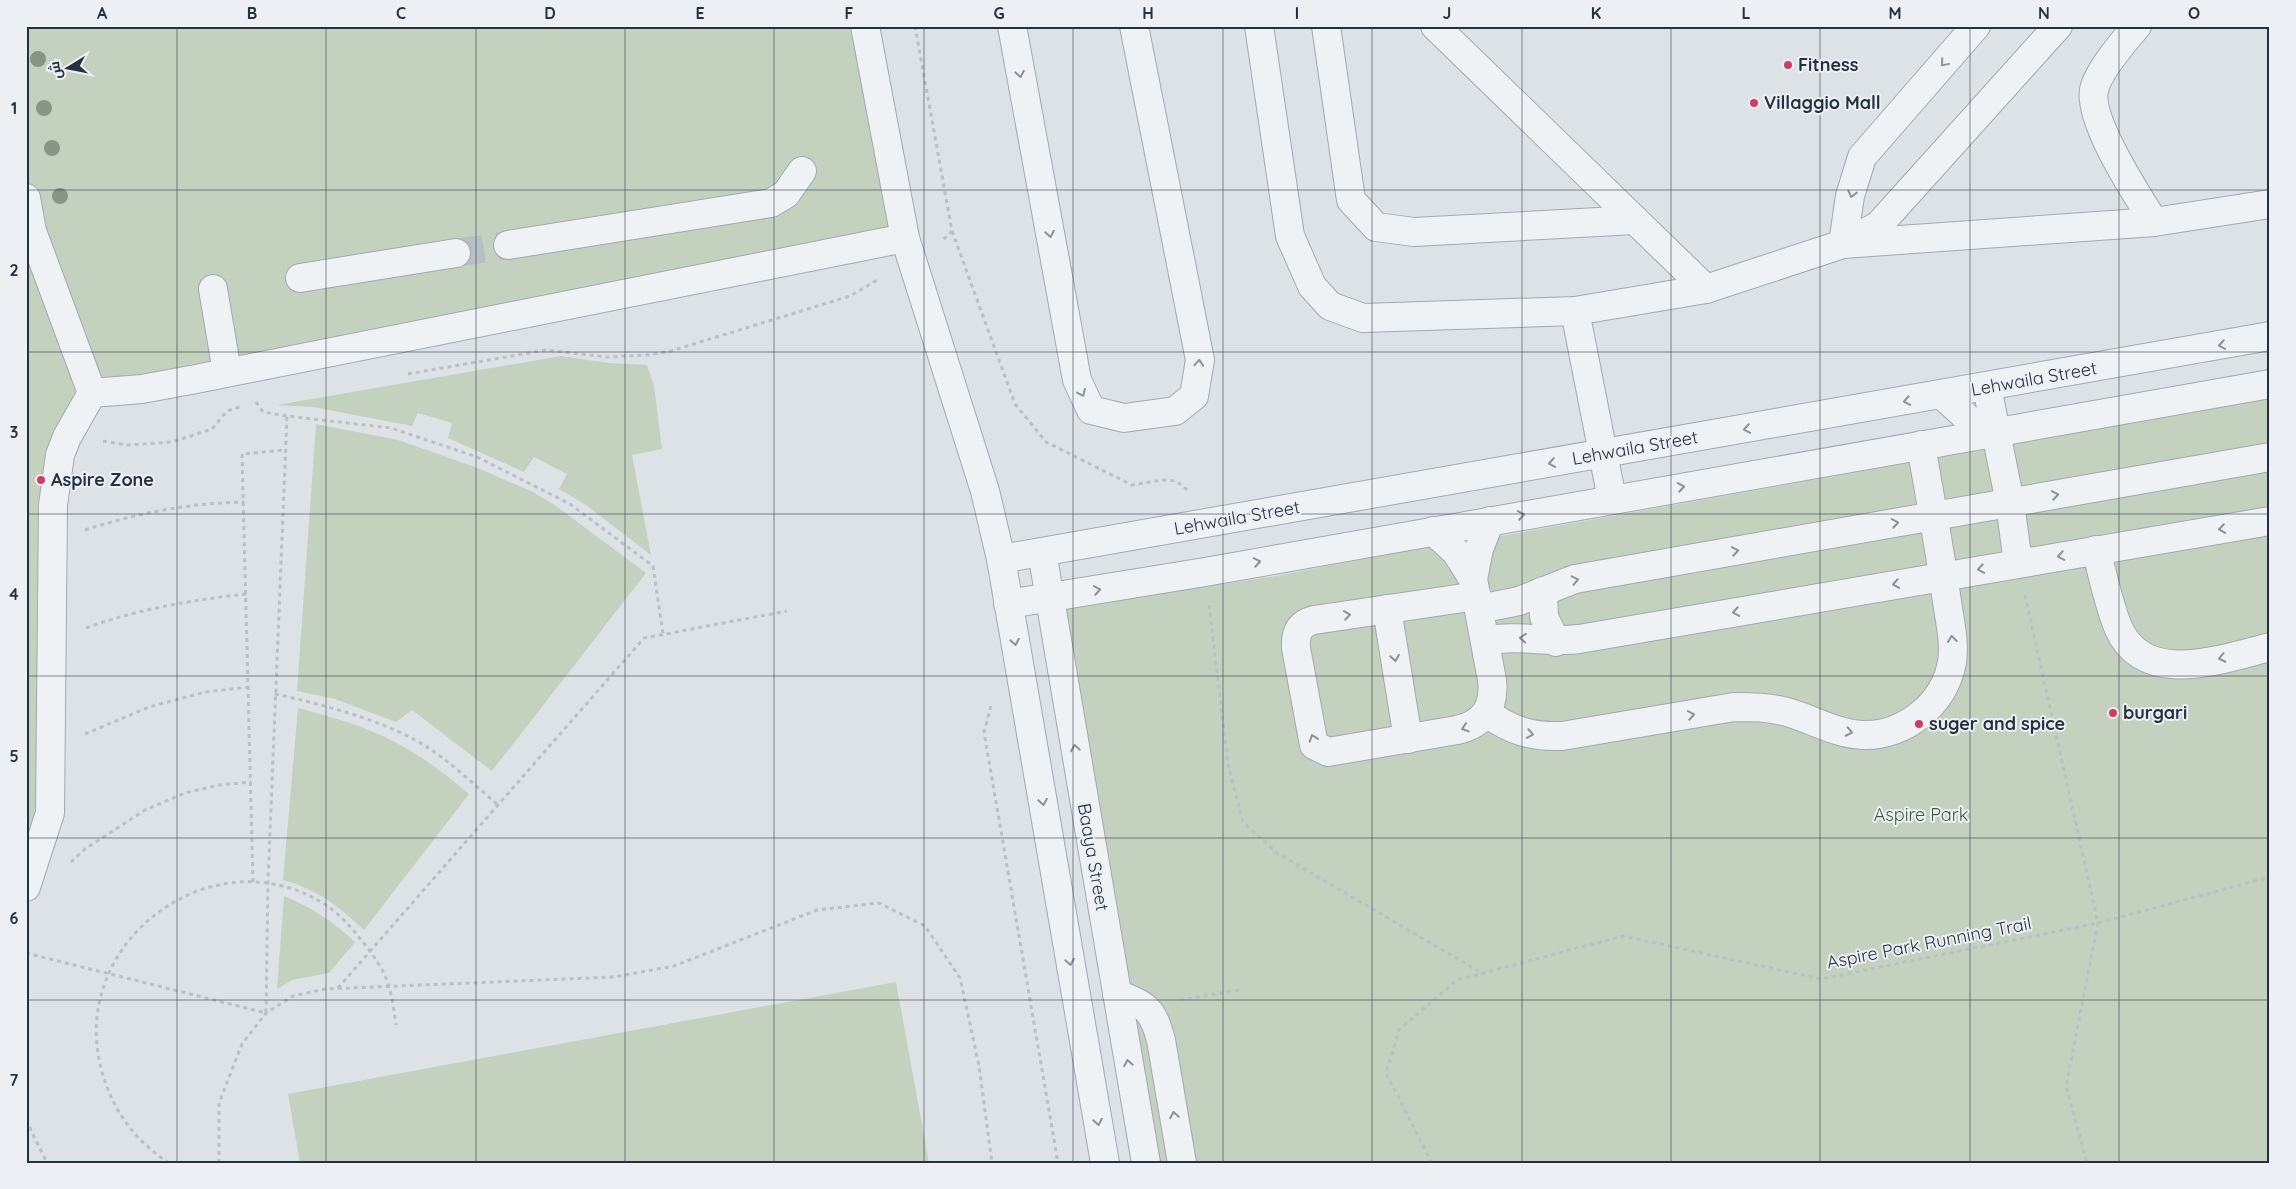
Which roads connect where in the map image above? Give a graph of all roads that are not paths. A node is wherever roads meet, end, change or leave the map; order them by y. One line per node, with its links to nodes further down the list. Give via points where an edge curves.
1 (864, 26): 17 (street)
2 (1012, 26): 3 (street, one-way to 3, via 1076,380 1091,410 1124,418 1175,410 1194,396 1200,360)
3 (1134, 26)
4 (1259, 26): 22 (street, via 1290,236 1312,286 1330,306 1363,318)
5 (1326, 26): 13 (street, via 1351,200 1376,227 1414,232)
6 (1435, 26): 13 (street)
7 (1976, 26): 15 (street, one-way to 15, via 1862,157 1850,196)
8 (2058, 26): 15 (street, via 1878,226)
9 (2137, 26): 14 (street, via 2108,62 2094,90 2096,117)
10 (802, 171): 16 (street, via 786,194 772,203)
11 (26, 198): 27 (street, via 32,230)
12 (2270, 204): 14 (street)
13 (1635, 220): 21 (street)
14 (2154, 222): 15 (street)
15 (1843, 244): 21 (street)
16 (508, 245)
17 (908, 249): 24 (street); 41 (street, via 985,491)
18 (456, 253): 19 (street)
19 (300, 278)
20 (212, 289): 24 (street)
21 (1706, 289): 22 (street)
22 (1575, 311): 31 (street)
23 (2270, 336): 26 (street, Lehwaila Street, one-way to 26)
24 (227, 372): 27 (street, via 142,389)
25 (2270, 384): 29 (street)
26 (1988, 387): 28 (street, Lehwaila Street); 29 (street)
27 (92, 393): 54 (street, via 60,455 52,505 50,813)
28 (1942, 395): 29 (street); 31 (street, Lehwaila Street, one-way to 31)
29 (1990, 433): 30 (street); 34 (street)
30 (1921, 445): 33 (street, one-way to 30); 35 (street)
31 (1604, 454): 33 (street); 40 (street, Lehwaila Street, one-way to 40)
32 (2270, 457): 34 (street, one-way to 32)
33 (1612, 499): 36 (street, one-way to 33)
34 (2010, 502): 35 (street); 42 (street)
35 (1933, 516): 43 (street); 44 (street, one-way to 35, via 1575,579)
36 (1490, 521): 38 (street); 45 (street, via 1478,549)
37 (2270, 521): 39 (street, one-way to 39)
38 (1433, 531): 45 (street, via 1456,552); 46 (street, one-way to 38)
39 (2096, 550): 42 (street, one-way to 42); 51 (street, one-way to 39, via 2179,666 2150,660 2137,652 2118,628)
40 (1042, 552): 41 (street, Lehwaila Street); 46 (street, Baaya Street)
41 (1001, 559): 47 (street)
42 (2018, 563): 43 (street, one-way to 43)
43 (1944, 576): 50 (street, one-way to 50); 52 (street, one-way to 43, via 1514,730 1546,737 1734,707 1761,707 1787,712 1863,735 1898,729 1927,709 1938,696 1949,672 1953,646)
44 (1543, 590): 45 (street, via 1518,601); 50 (street, via 1544,617)
45 (1476, 595): 48 (street); 49 (street)
46 (1049, 598): 47 (street); 55 (street, Baaya Street, one-way to 46)
47 (1008, 604): 56 (street, one-way to 56)
48 (1387, 610): 53 (street, one-way to 53); 53 (street, one-way to 48, via 1328,752 1318,749 1310,734 1296,648 1298,630 1308,622)
49 (1485, 641): 50 (street, one-way to 49, via 1519,637); 52 (street, via 1494,692)
50 (1556, 642)
51 (2270, 647)
52 (1487, 713): 53 (street, one-way to 53, via 1469,728)
53 (1408, 739)
54 (26, 887)
55 (1117, 994): 57 (street, Baaya Street, one-way to 55); 58 (street, one-way to 55, via 1156,1022 1145,1006)
56 (1106, 1163)
57 (1146, 1163)
58 (1182, 1163)

